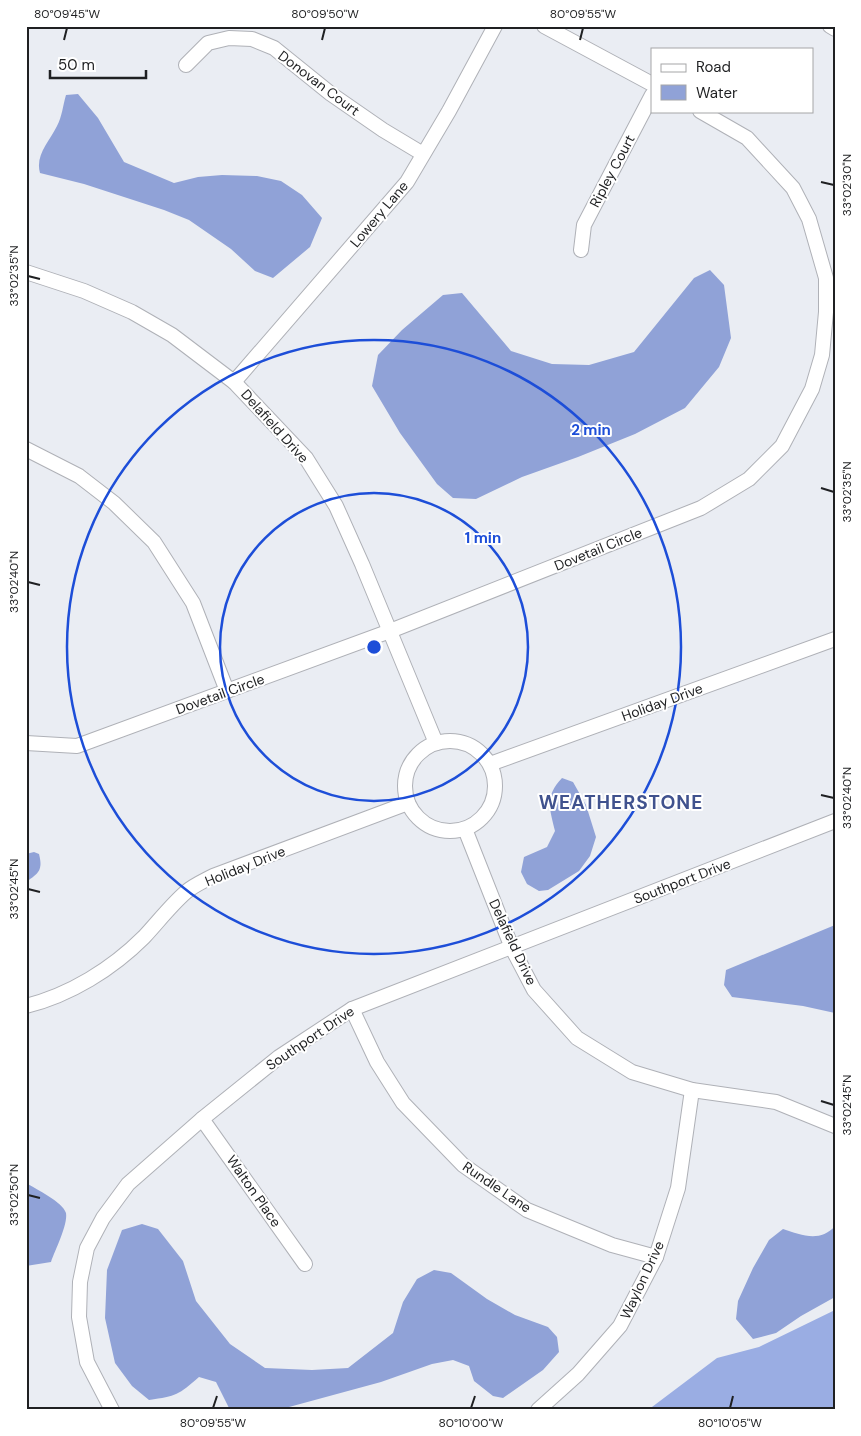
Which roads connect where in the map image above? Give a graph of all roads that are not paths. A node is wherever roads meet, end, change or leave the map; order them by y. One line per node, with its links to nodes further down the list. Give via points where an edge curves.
1 (495, 26): 9 (street, Lowery Lane)
2 (544, 26): 6 (street)
3 (830, 26): 4 (street)
4 (835, 28)
5 (186, 64): 9 (street, Donovan Court, via 208,43 229,38 252,39 274,48 331,94)
6 (651, 83)
7 (651, 97): 10 (street, Ripley Court, via 584,225)
8 (702, 112): 14 (street, Dovetail Circle, via 746,138 792,188 809,219 826,278 822,355 812,389 782,446 749,479 701,508)
9 (423, 154): 12 (street, Lowery Lane, via 407,182 384,211)
10 (580, 250)
11 (26, 272): 12 (street, Delafield Drive, via 84,291 132,312 172,335)
12 (234, 382): 14 (street, Delafield Drive, via 306,458 336,506)
13 (26, 449): 16 (street, via 79,476 114,503 154,542 193,604)
14 (390, 631): 16 (street, Dovetail Circle); 17 (street, Delafield Drive)
15 (835, 640): 19 (street, Holiday Drive)
16 (227, 691): 18 (street, Dovetail Circle, via 77,746)
17 (436, 742): 19 (street, via 460,741 480,751); 20 (street, via 420,751 410,763 404,784)
18 (26, 743)
19 (490, 764): 22 (street, via 496,787 491,806 481,820)
20 (408, 804): 22 (street, via 415,816 428,826 449,831); 24 (street, Holiday Drive, via 213,876 188,890 143,937 92,978 61,994)
21 (835, 821): 23 (street, Southport Drive)
22 (465, 830): 23 (street, Delafield Drive)
23 (512, 948): 25 (street, Southport Drive); 26 (street, Delafield Drive, via 534,990 577,1038 632,1072)
24 (26, 1006)
25 (352, 1009): 27 (street, Southport Drive, via 279,1056); 29 (street, Rundle Lane, via 377,1062 403,1103 463,1165 526,1210 612,1245)
26 (692, 1090): 28 (street, Delafield Drive, via 776,1102); 29 (street, Waylon Drive, via 678,1188)
27 (202, 1119): 30 (street, Walton Place); 31 (street, Southport Drive, via 128,1184 103,1218 87,1248 80,1282 79,1317 87,1362)
28 (835, 1126)
29 (656, 1257): 32 (street, Waylon Drive, via 620,1326 578,1374)
30 (305, 1264)
31 (112, 1410)
32 (538, 1410)

